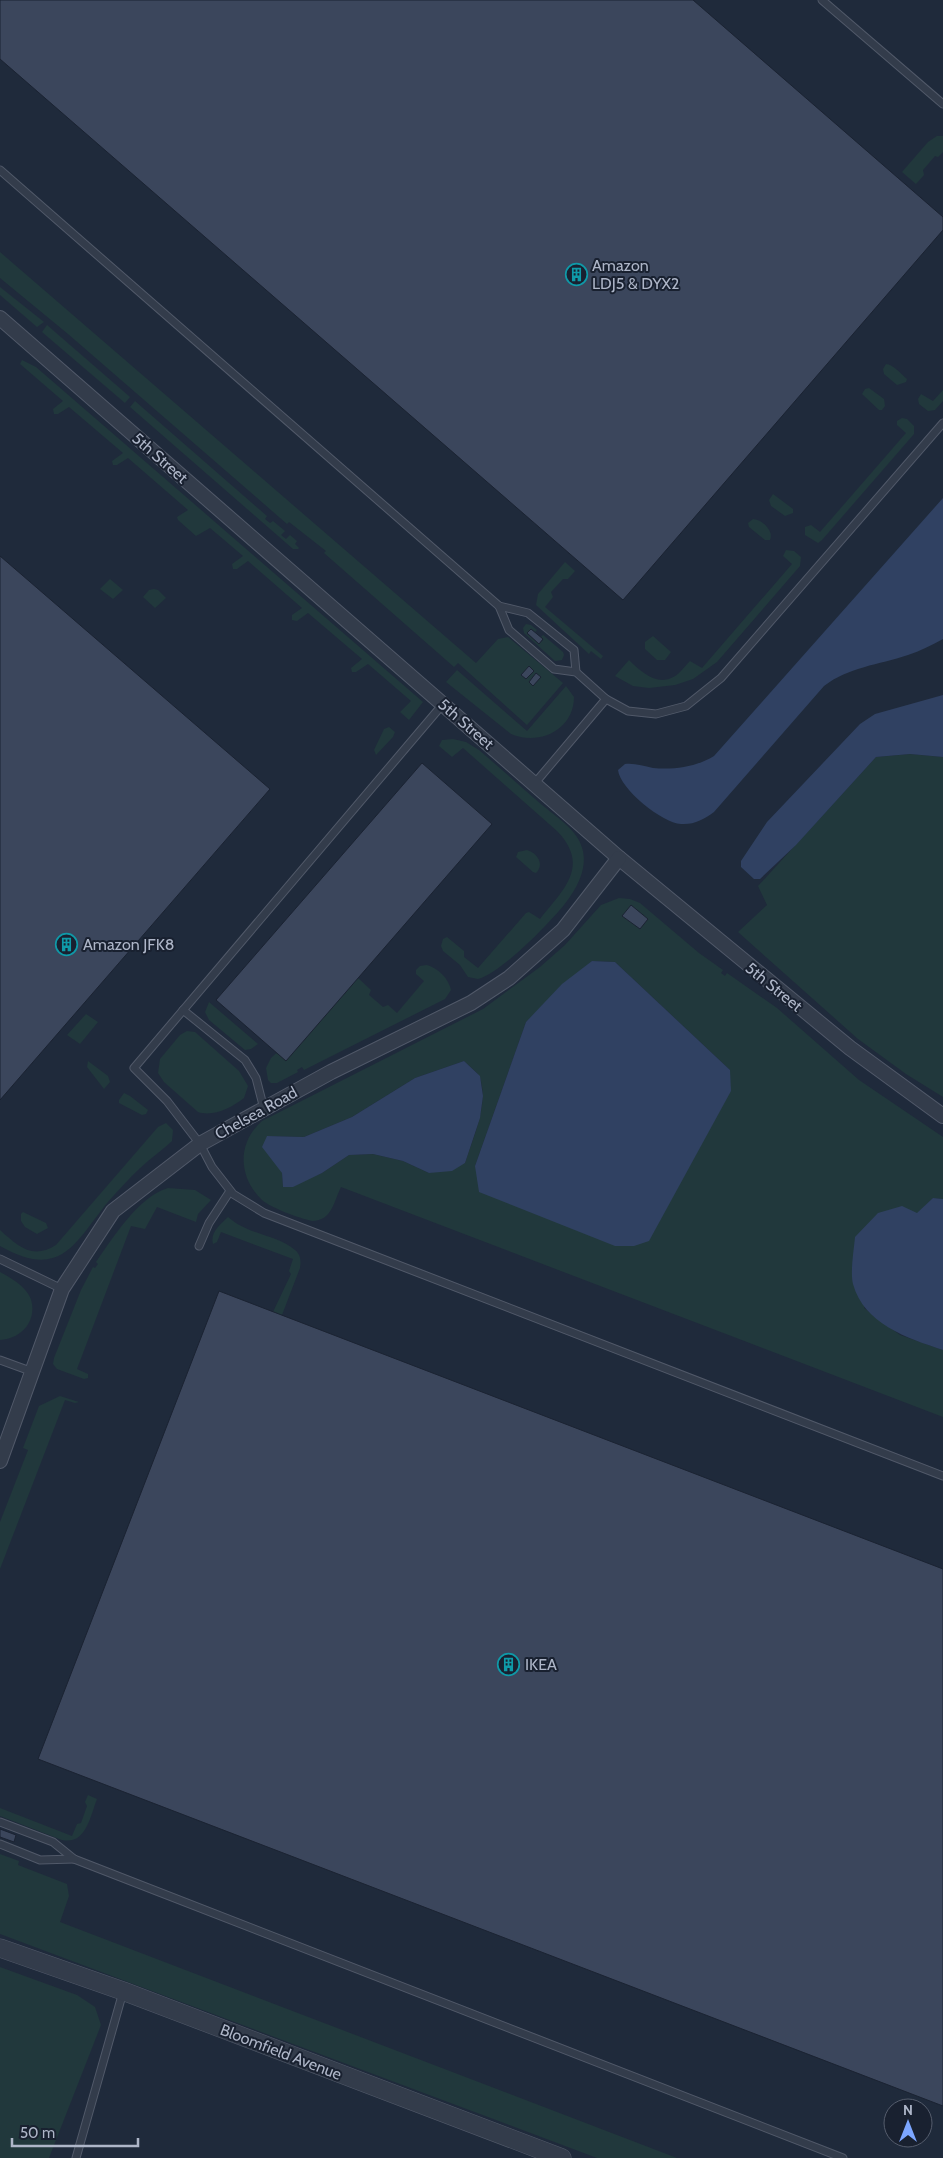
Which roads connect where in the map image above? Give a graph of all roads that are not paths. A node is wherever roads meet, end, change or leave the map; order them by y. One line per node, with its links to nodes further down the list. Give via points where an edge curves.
1 (822, 0): 2 (lane)
2 (941, 102)
3 (0, 170): 6 (lane)
4 (0, 318): 9 (street, 5th Street)
5 (943, 423): 8 (lane, via 721,678 686,706 656,714 628,711)
6 (499, 606): 7 (lane, via 509,630 554,669); 7 (lane, via 528,613 574,650)
7 (576, 672): 8 (lane)
8 (606, 699): 10 (lane)
9 (443, 704): 10 (street, 5th Street); 12 (lane)
10 (535, 783): 11 (street, 5th Street)
11 (619, 858): 13 (street, Chelsea Road, via 563,930 509,978 470,1003); 14 (street, 5th Street, via 843,1043)
12 (183, 1010): 13 (lane, via 245,1060 256,1078); 15 (lane, via 134,1068 167,1102)
13 (264, 1109): 15 (street, Chelsea Road)
14 (943, 1116)
15 (200, 1144): 16 (lane, via 212,1168); 19 (street, Chelsea Road, via 113,1211)
16 (230, 1190): 17 (lane, via 208,1222); 23 (lane, via 264,1213)
17 (199, 1246)
18 (0, 1259): 19 (lane)
19 (62, 1289): 21 (street, Chelsea Road)
20 (0, 1360): 21 (lane)
21 (33, 1372): 22 (street, Chelsea Road)
22 (0, 1461)
23 (943, 1476)
24 (0, 1822): 26 (lane, via 53,1842)
25 (0, 1844): 26 (lane, via 40,1860)
26 (74, 1860): 31 (lane)
27 (0, 1948): 28 (street, Bloomfield Avenue)
28 (123, 1992): 29 (lane); 30 (street, Bloomfield Avenue)
29 (76, 2158)
30 (562, 2158)
31 (844, 2158)

